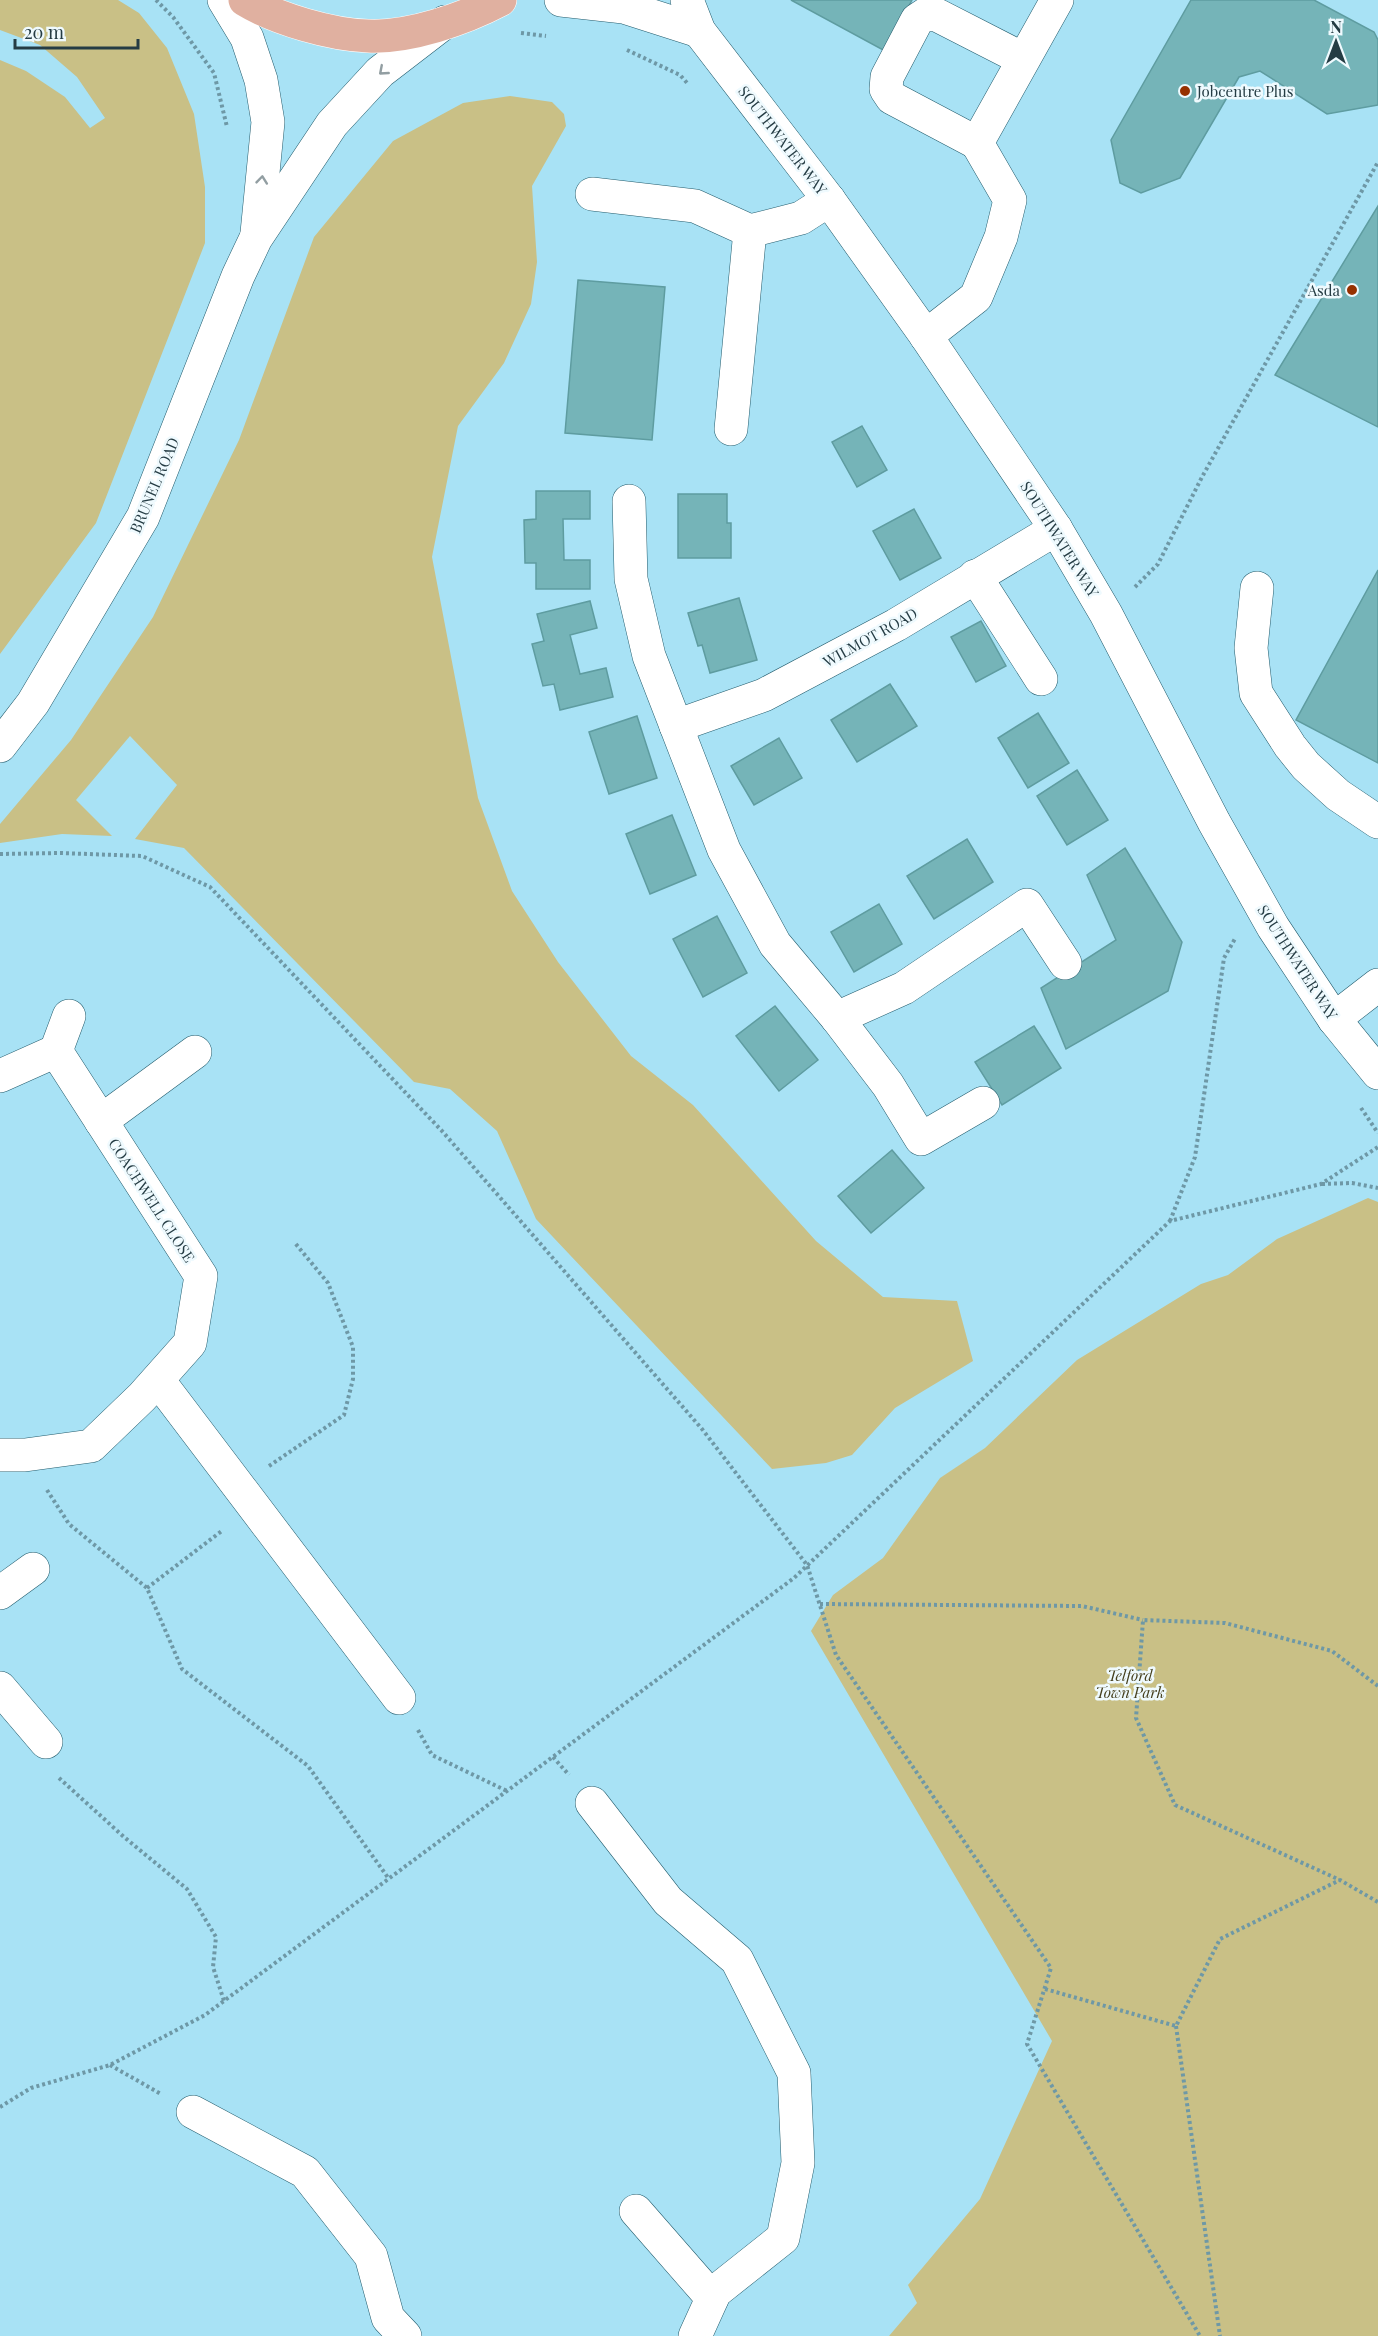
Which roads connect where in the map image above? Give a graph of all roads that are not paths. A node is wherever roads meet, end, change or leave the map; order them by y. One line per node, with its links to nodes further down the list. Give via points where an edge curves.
1 (224, 0): 14 (street, BRUNEL ROAD, one-way to 1, via 268,122 261,80 247,38)
2 (245, 0): 7 (main road, via 308,26 369,36 408,32)
3 (500, 0): 7 (main road)
4 (561, 0): 8 (street, via 624,7)
5 (687, 0): 8 (street, SOUTHWATER WAY)
6 (1057, 0): 9 (street)
7 (445, 22): 14 (street, BRUNEL ROAD, one-way to 14, via 380,72 332,124)
8 (699, 31): 12 (street, SOUTHWATER WAY)
9 (1023, 59): 10 (street); 10 (street, via 937,15 926,14 917,20 887,77 886,89 892,98)
10 (977, 143): 15 (street, via 1010,200 1001,237 976,297)
11 (592, 194): 13 (street, via 695,206)
12 (829, 200): 13 (street, via 801,218); 15 (street, SOUTHWATER WAY)
13 (750, 231): 16 (street)
14 (256, 238): 23 (street, BRUNEL ROAD, via 143,518 33,703)
15 (926, 336): 18 (street, SOUTHWATER WAY)
16 (731, 429)
17 (629, 501): 22 (street, via 632,579 649,656)
18 (1056, 529): 19 (street, WILMOT ROAD); 29 (street, SOUTHWATER WAY, via 1106,614 1273,927)
19 (975, 576): 21 (street); 22 (street, WILMOT ROAD, via 896,625 764,694)
20 (1257, 588): 24 (street, via 1251,648 1256,693 1306,766 1338,795)
21 (1041, 679)
22 (676, 726): 28 (street, via 724,850 775,944)
23 (0, 746)
24 (1378, 822)
25 (1065, 963): 28 (street, via 1027,905 904,988)
26 (1378, 985): 29 (street)
27 (69, 1016): 30 (street)
28 (837, 1018): 34 (street, via 888,1085 921,1139)
29 (1334, 1019): 32 (street, SOUTHWATER WAY)
30 (56, 1051): 33 (street); 35 (street, COACHWELL CLOSE)
31 (195, 1052): 35 (street)
32 (1378, 1073)
33 (0, 1076)
34 (982, 1102)
35 (101, 1121): 36 (street, COACHWELL CLOSE, via 201,1276 190,1343)
36 (158, 1380): 37 (street, COACHWELL CLOSE, via 91,1446); 41 (street)
37 (13, 1455)
38 (33, 1569): 39 (street)
39 (0, 1593)
40 (0, 1688): 42 (street)
41 (399, 1698)
42 (43, 1738)
43 (592, 1803): 46 (street, via 668,1901 737,1960 794,2073 798,2163 783,2238)
44 (193, 2112): 47 (street, via 305,2172 370,2256 388,2318)
45 (636, 2211): 46 (street)
46 (712, 2298): 48 (street)
47 (405, 2336)
48 (695, 2336)

